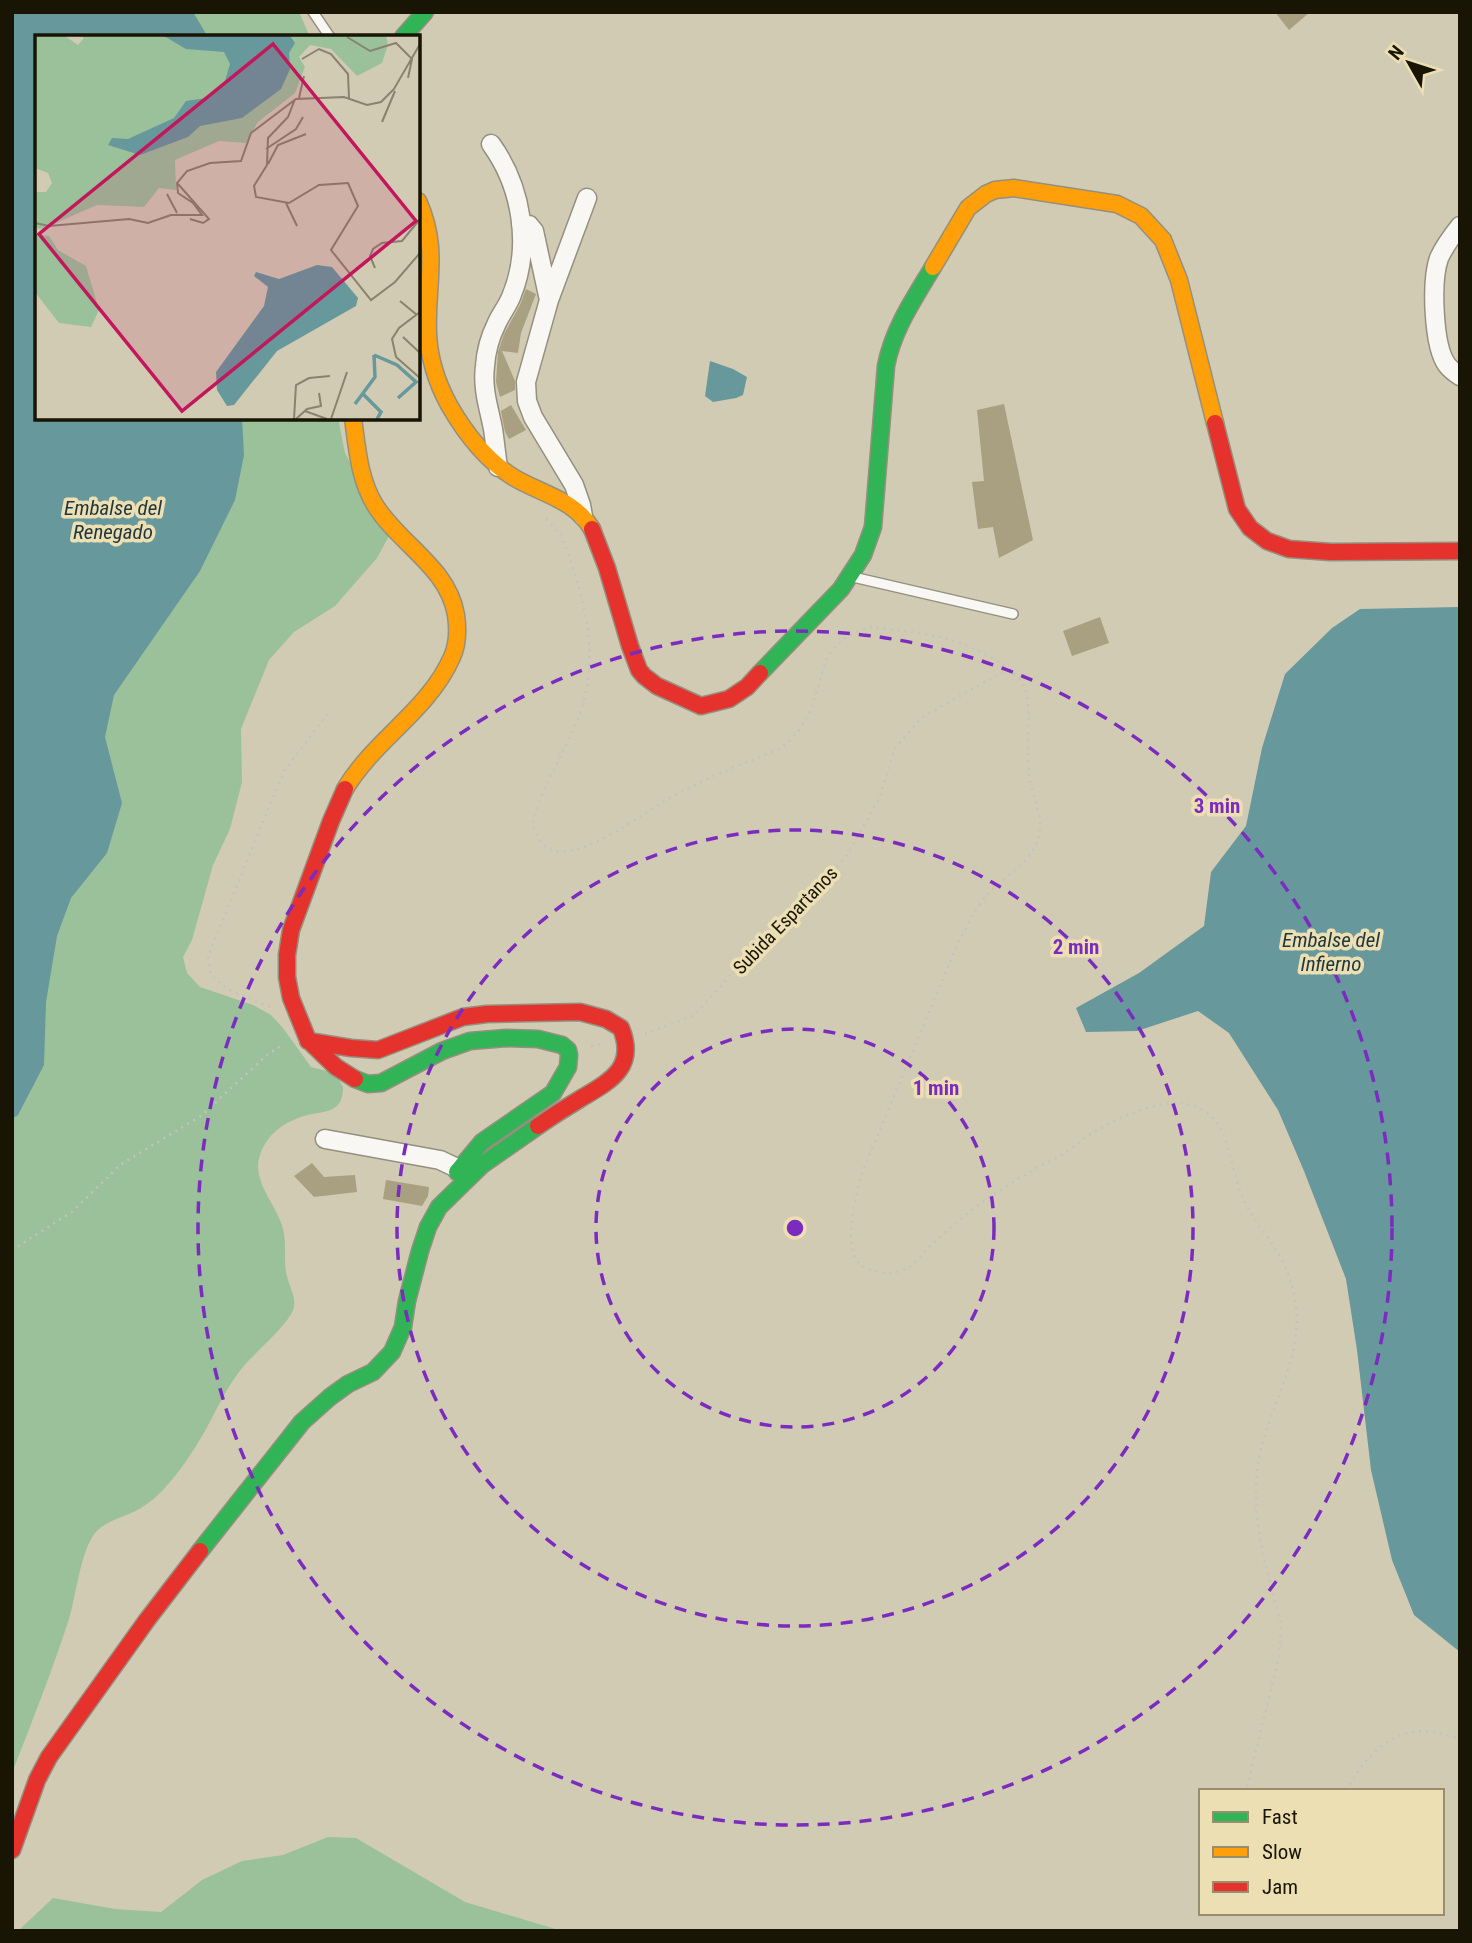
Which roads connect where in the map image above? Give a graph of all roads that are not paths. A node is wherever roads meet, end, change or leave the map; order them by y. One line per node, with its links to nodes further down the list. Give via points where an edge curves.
1 (313, 12): 3 (lane)
2 (425, 12): 4 (street)
3 (329, 35)
4 (404, 35)
5 (491, 144): 8 (street, via 511,178)
6 (587, 198): 10 (street)
7 (420, 205): 13 (street, via 433,247 428,331 436,375 460,420)
8 (521, 225): 10 (street, via 534,230); 13 (street, via 516,285 496,323 485,365 485,395)
9 (1460, 226): 11 (street, via 1439,259 1435,295 1443,358)
10 (549, 300): 14 (street, via 528,373 527,401 574,485)
11 (1460, 376)
12 (353, 420): 18 (street, via 360,469 369,493 384,517 448,590 457,614 458,638 446,672 359,767 342,794 291,930 286,967 289,1000)
13 (498, 467): 14 (street, via 564,501)
14 (583, 516): 16 (street, via 596,536 639,670 657,687 701,706 729,699 747,687)
15 (1460, 551): 16 (street, via 1286,549 1253,532 1237,509 1179,280 1163,240 1141,216 1117,204 1014,188 995,190 968,208 893,339 886,366 873,527)
16 (852, 577): 17 (lane)
17 (1013, 614)
18 (308, 1041): 20 (street, via 344,1074 371,1084 380,1084 472,1041 521,1038 562,1044 569,1056 564,1077 553,1093 482,1142); 21 (street, via 378,1050 463,1017 487,1014 580,1012 621,1028 626,1059 611,1082 482,1165)
19 (325, 1139): 20 (street, via 440,1160)
20 (459, 1169): 21 (street)
21 (439, 1207): 22 (street, via 420,1251 403,1327 392,1352 373,1372 348,1384 302,1422 146,1620 49,1757)
22 (12, 1850)

